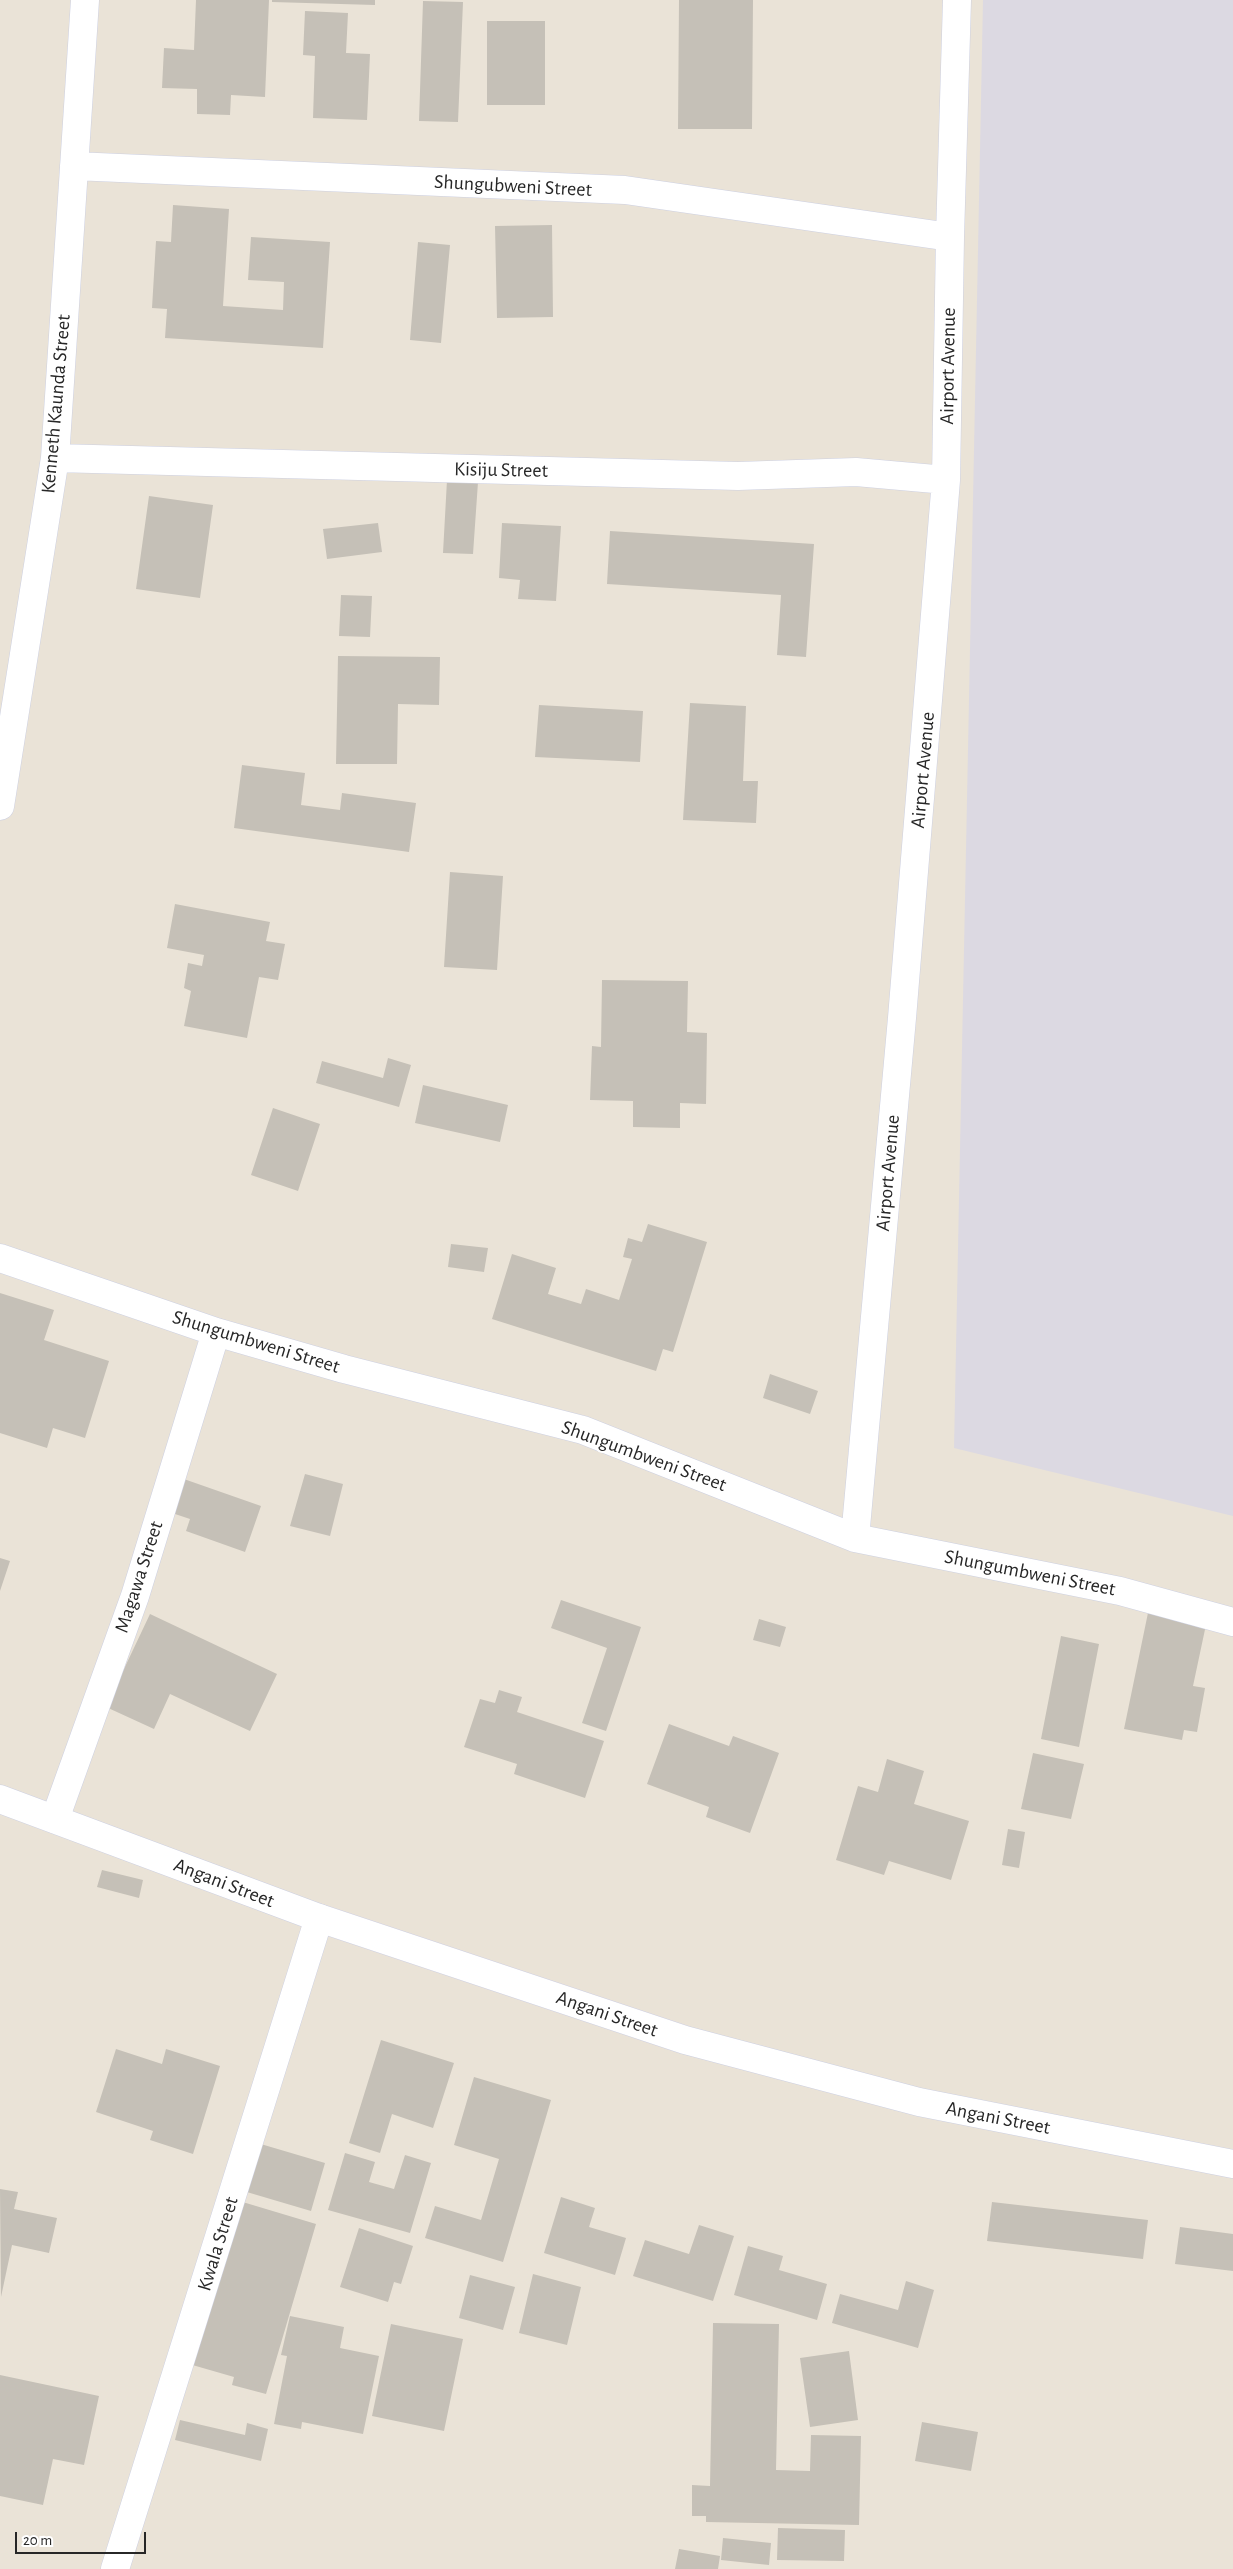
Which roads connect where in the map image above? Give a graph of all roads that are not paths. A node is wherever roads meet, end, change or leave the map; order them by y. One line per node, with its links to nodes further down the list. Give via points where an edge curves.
1 (85, 0): 3 (street, Kenneth Kaunda Street)
2 (957, 0): 4 (street, Airport Avenue)
3 (74, 166): 4 (street, Shungubweni Street, via 625,190); 5 (street, Kenneth Kaunda Street)
4 (950, 237): 6 (street, Airport Avenue)
5 (55, 458): 6 (street, Kisiju Street, via 738,476 856,472); 7 (street, Kenneth Kaunda Street)
6 (946, 480): 10 (street, Airport Avenue)
7 (0, 806)
8 (0, 1258): 9 (street, Shungumbweni Street)
9 (216, 1332): 10 (street, Shungumbweni Street, via 344,1369 583,1430); 13 (street, Magawa Street, via 134,1596)
10 (855, 1538): 11 (street, Shungumbweni Street, via 1120,1591)
11 (1233, 1622)
12 (0, 1799): 13 (street, Angani Street)
13 (55, 1819): 14 (street, Angani Street)
14 (320, 1918): 15 (street, Angani Street, via 685,2040 919,2102); 16 (street, Kwala Street)
15 (1233, 2164)
16 (115, 2569)

